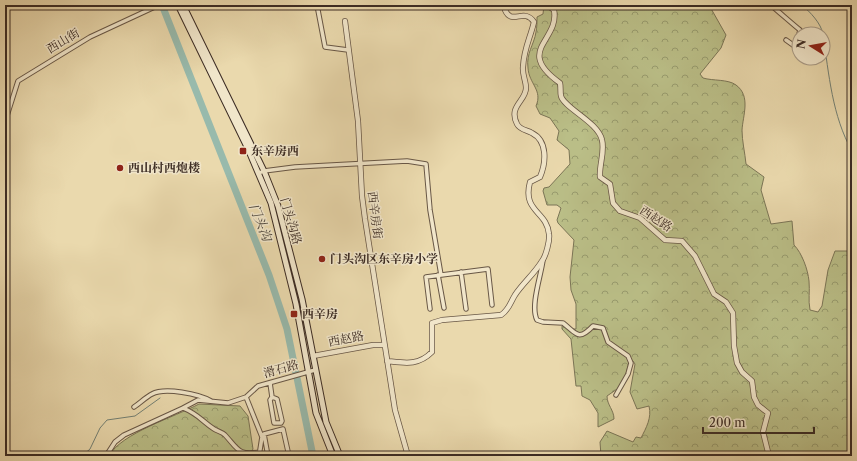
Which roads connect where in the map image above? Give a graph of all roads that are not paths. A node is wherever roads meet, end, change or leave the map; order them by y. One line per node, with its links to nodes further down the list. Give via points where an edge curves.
1 (178, 5): 17 (main road, 门头沟路)
2 (183, 5): 17 (main road, 门头沟路)
3 (317, 5): 14 (street, via 326,47)
4 (509, 5): 18 (street, via 505,10 511,18 525,15 534,22 524,49 523,69 526,88 515,110 516,123 520,128 534,133 544,153 545,166 540,177 530,182 529,188 534,210 545,219 550,235)
5 (547, 5): 42 (street, 西赵路, via 554,10 556,17 541,48 542,68 560,83 561,96 566,104 600,134 603,153 600,177 610,184 613,203 626,214 640,218 665,240 682,241 686,244 714,294 726,302 733,314 737,362 742,372 752,381 758,406 768,413 763,432)
6 (771, 5): 9 (street)
7 (775, 5): 9 (street)
8 (158, 6): 15 (street, 西山街, via 90,37 18,81)
9 (776, 10): 11 (street)
10 (345, 21): 14 (street, 西辛房街)
11 (796, 26)
12 (786, 40): 13 (street)
13 (791, 44)
14 (348, 50): 16 (street, 西辛房街)
15 (5, 122)
16 (361, 164): 17 (street); 20 (street, via 407,161 426,164); 25 (street, 西辛房街, via 364,214)
17 (262, 172): 26 (main road, 门头沟路, via 278,206 302,299); 28 (main road, 门头沟路, via 283,247)
18 (543, 260): 27 (street, via 515,295 507,311 501,315 432,323 432,352 423,361); 30 (street, via 535,307 537,320 563,323 578,335 584,334 593,326 603,328 608,342 628,356 631,363)
19 (461, 272): 20 (street); 21 (street, via 488,269); 24 (street)
20 (440, 275): 22 (street); 23 (street, via 426,277)
21 (492, 305)
22 (444, 308)
23 (430, 309)
24 (466, 309)
25 (384, 345): 26 (street, 西赵路); 27 (street, 西辛房街)
26 (312, 356): 28 (main road, 门头沟路)
27 (387, 361): 41 (street, 西辛房街, via 395,410)
28 (309, 372): 29 (street, 滑石路); 37 (main road, 门头沟路)
29 (270, 383): 31 (street); 32 (street, 滑石路, via 258,386)
30 (616, 395)
31 (272, 397): 31 (street, via 270,400 274,423 281,423 277,399)
32 (246, 398): 33 (street, via 228,403); 36 (street, via 262,437)
33 (211, 401): 34 (street, via 201,395 161,392 153,394); 35 (street, via 198,400)
34 (134, 407)
35 (183, 408): 36 (street, via 195,413 224,435 235,450 247,454); 38 (street, via 124,435 115,442)
36 (260, 454)
37 (335, 455)
38 (106, 456)
39 (268, 456): 40 (street, via 264,434 283,429)
40 (289, 456)
41 (408, 456)
42 (769, 456)

